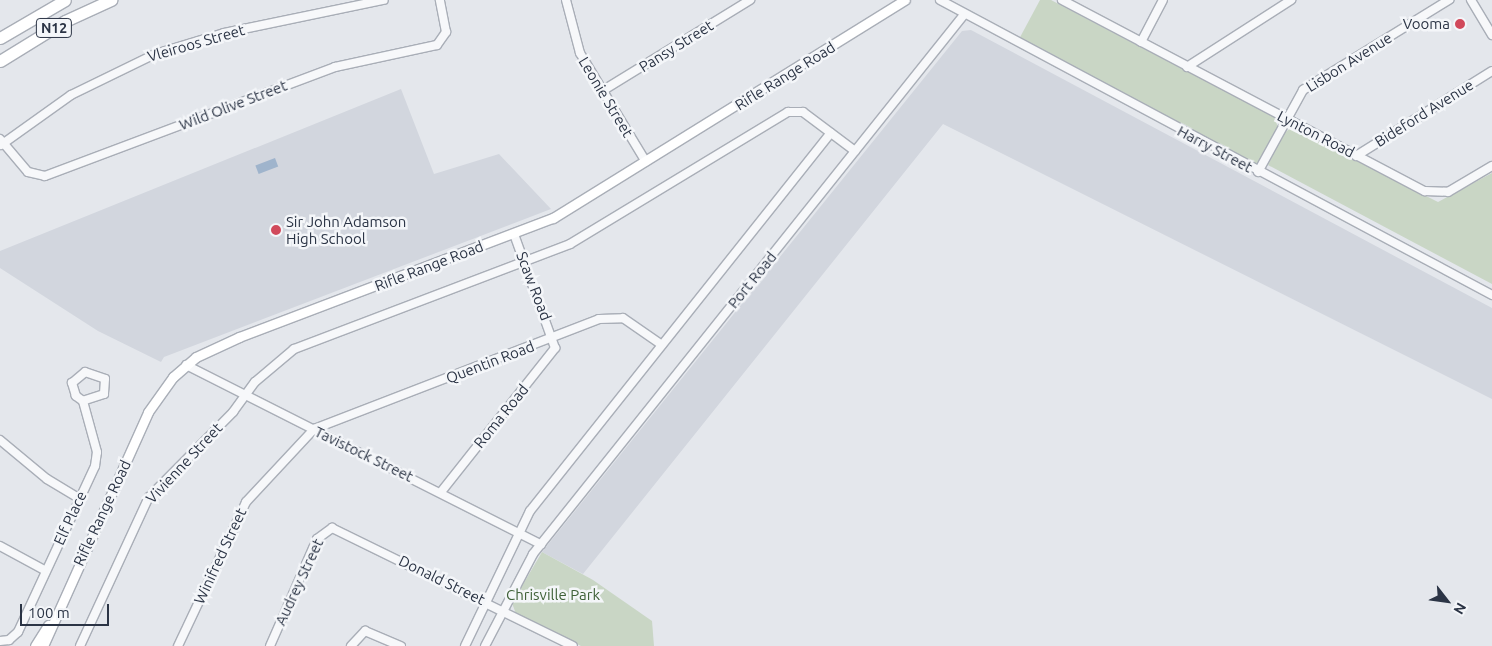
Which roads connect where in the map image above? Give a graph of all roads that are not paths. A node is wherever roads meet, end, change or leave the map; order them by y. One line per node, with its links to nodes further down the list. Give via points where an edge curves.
1 (65, 0): 16 (highway, N12)
2 (111, 0): 18 (highway, N12, via 65,21)
3 (384, 0): 24 (street, Vleiroos Street, via 224,33 155,54 71,94)
4 (440, 0): 24 (street, Wild Olive Street, via 446,32 442,41 335,67 45,176 28,172)
5 (566, 0): 21 (street, Leonie Street, via 580,53)
6 (750, 0): 21 (street, Pansy Street)
7 (905, 0): 27 (main road, Rifle Range Road)
8 (940, 0): 14 (street, Harry Street)
9 (1062, 0): 17 (street, Lynton Road)
10 (1163, 0): 17 (street)
11 (1291, 0): 19 (street)
12 (1449, 0): 22 (street, Lisbon Avenue, via 1307,87)
13 (1471, 0): 15 (street)
14 (963, 16): 25 (street, Port Road); 29 (street, Harry Street)
15 (1492, 35)
16 (0, 38)
17 (1141, 42): 19 (street, Lynton Road)
18 (0, 61)
19 (1187, 67): 22 (street, Lynton Road)
20 (1492, 71): 26 (street, Bideford Avenue)
21 (602, 92): 27 (street, Leonie Street)
22 (1285, 119): 26 (street, Lynton Road); 29 (street, Lisbon Avenue)
23 (831, 133): 25 (street, Rifle Range Road); 31 (street, Rifle Range Road, via 803,112 788,112 574,242); 34 (street, Port Road)
24 (1, 142)
25 (855, 151): 44 (street, Port Road)
26 (1356, 156): 28 (street, Lynton Road, via 1439,194)
27 (646, 162): 30 (main road, Rifle Range Road, via 560,214)
28 (1492, 166)
29 (1258, 172): 32 (street, Harry Street)
30 (514, 234): 31 (street, Scaw Road); 35 (main road, Rifle Range Road, via 239,337)
31 (524, 261): 33 (street, Scaw Road); 36 (street, Rifle Range Road, via 299,346)
32 (1492, 295)
33 (554, 338): 34 (street, Quentin Road, via 615,317); 38 (street, Quentin Road); 40 (street, Roma Road, via 552,353)
34 (662, 345): 43 (street, Port Road, via 552,482)
35 (186, 365): 36 (street, Tavistock Street); 49 (main road, Rifle Range Road, via 148,412)
36 (244, 394): 38 (street, Tavistock Street); 54 (street, Vivienne Street, via 233,412 146,502)
37 (83, 401): 37 (street, Elf Place, via 72,387 75,376 90,372 104,379 104,394); 41 (street, Elf Place, via 97,456)
38 (314, 429): 40 (street, Tavistock Street); 51 (street, Winifred Street, via 246,502)
39 (0, 440): 41 (street, via 47,480)
40 (441, 492): 43 (street, Tavistock Street)
41 (80, 498): 46 (street, Elf Place)
42 (336, 529): 47 (street, Donald Street); 55 (street, Audrey Street, via 319,536)
43 (519, 532): 44 (street, Tavistock Street); 47 (street, Port Road)
44 (541, 544): 48 (street, Port Road)
45 (0, 546): 46 (street)
46 (46, 571): 50 (street, Elf Place, via 18,632 9,640)
47 (486, 602): 48 (street, Donald Street); 58 (street, Port Road)
48 (503, 610): 59 (street, Port Road); 60 (street, Donald Street)
49 (56, 615): 52 (main road, Rifle Range Road); 53 (main road, Rifle Range Road)
50 (0, 641)
51 (181, 645)
52 (35, 646)
53 (43, 646)
54 (80, 646)
55 (270, 646)
56 (351, 646): 57 (street, via 358,634 369,631)
57 (401, 646)
58 (465, 646)
59 (485, 646)
60 (573, 646)

